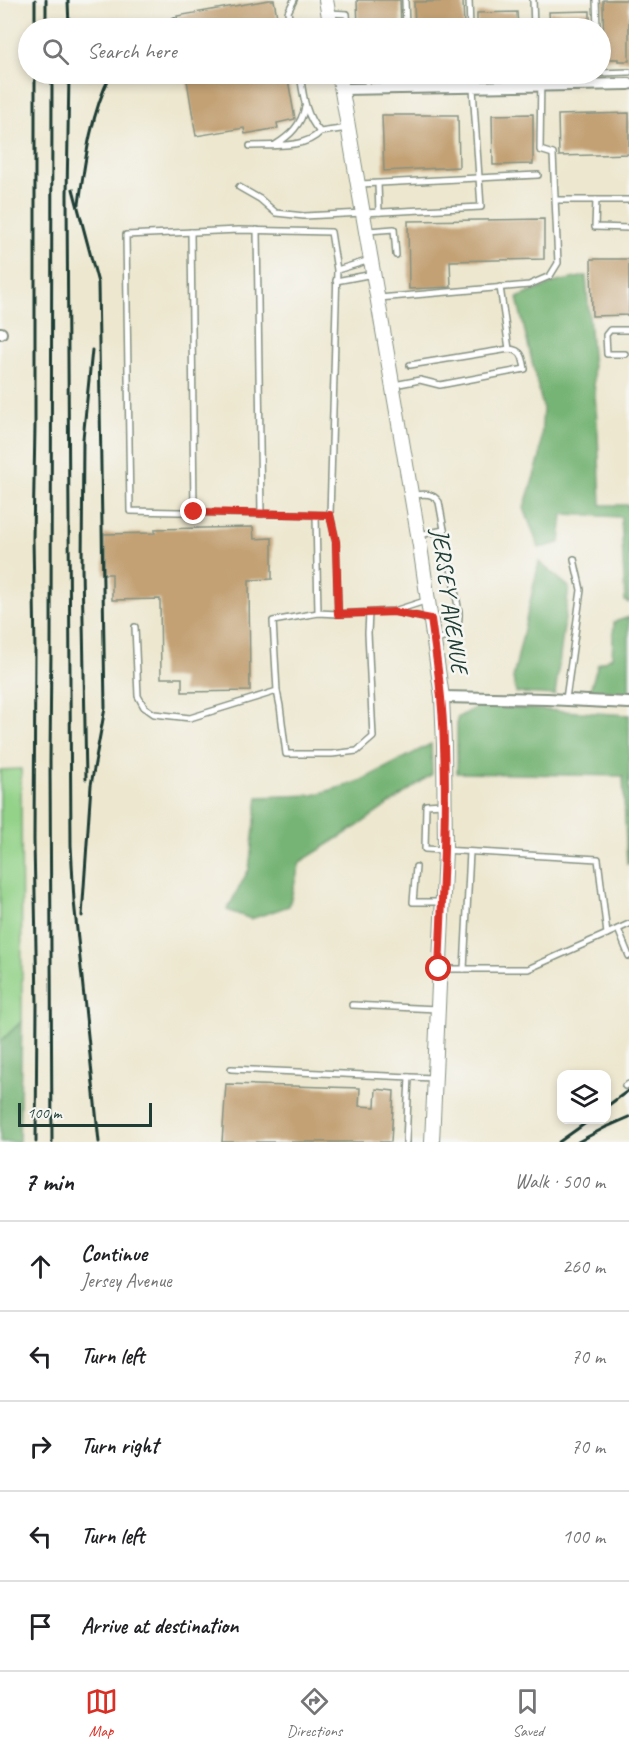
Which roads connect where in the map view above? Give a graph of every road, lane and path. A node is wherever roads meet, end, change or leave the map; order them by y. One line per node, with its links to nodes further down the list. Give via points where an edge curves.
1 (294, 0): 7 (lane)
2 (405, 0): 9 (lane)
3 (469, 0): 10 (lane)
4 (533, 0): 11 (lane)
5 (596, 0): 12 (lane)
6 (327, 7): 8 (lane, via 347,14)
7 (289, 18)
8 (347, 18)
9 (406, 18)
10 (470, 18)
11 (534, 18)
12 (597, 18)
13 (629, 72): 14 (lane)
14 (611, 75)
15 (611, 80): 22 (street)
16 (302, 84): 28 (lane)
17 (341, 84): 26 (street, JERSEY AVENUE)
18 (368, 84): 27 (lane)
19 (400, 84): 25 (lane)
20 (403, 84): 25 (lane)
21 (554, 84): 23 (street)
22 (629, 84)
23 (541, 86): 24 (street); 38 (lane, via 540,150 553,154)
24 (472, 87): 25 (street); 34 (lane)
25 (402, 88): 27 (street)
26 (342, 89): 27 (street); 29 (street, JERSEY AVENUE)
27 (368, 89)
28 (305, 105): 30 (lane); 31 (lane, via 302,119)
29 (348, 128): 30 (lane); 35 (street, JERSEY AVENUE)
30 (320, 132): 31 (lane, via 289,146)
31 (275, 145): 32 (lane)
32 (250, 146)
33 (538, 175): 34 (lane)
34 (479, 178): 36 (lane); 41 (lane, via 481,207)
35 (358, 184): 36 (lane); 42 (street, JERSEY AVENUE)
36 (378, 184): 41 (lane)
37 (239, 187): 42 (lane, via 276,213)
38 (556, 200): 39 (lane); 52 (lane, via 558,263 550,276 529,285)
39 (596, 200): 40 (lane); 43 (lane, via 595,227)
40 (629, 200)
41 (379, 212): 42 (lane)
42 (363, 213): 45 (street, JERSEY AVENUE)
43 (629, 228)
44 (257, 230): 46 (lane); 49 (lane, via 331,232); 61 (lane)
45 (366, 231): 47 (lane, via 394,229); 48 (street, JERSEY AVENUE)
46 (191, 232): 60 (lane); 60 (lane, via 126,235 130,511)
47 (396, 255)
48 (371, 260): 49 (lane); 50 (street, JERSEY AVENUE)
49 (337, 270): 51 (lane)
50 (374, 274): 51 (lane); 53 (street, JERSEY AVENUE)
51 (336, 281): 63 (lane)
52 (500, 287): 53 (lane); 55 (lane)
53 (378, 298): 58 (street, JERSEY AVENUE)
54 (629, 330): 56 (lane, via 610,330 606,335 608,354)
55 (509, 349): 57 (lane); 58 (lane, via 521,353 525,369 440,385 420,380)
56 (625, 354)
57 (410, 365)
58 (393, 385): 59 (street, JERSEY AVENUE)
59 (412, 495): 64 (lane, via 429,494 439,501); 65 (street, JERSEY AVENUE)
60 (194, 512): 61 (lane)
61 (261, 514): 62 (lane)
62 (316, 515): 63 (lane); 69 (lane)
63 (330, 515): 71 (lane, via 336,542)
64 (444, 530): 65 (lane); 74 (lane, via 460,623 451,634)
65 (418, 535): 67 (street, JERSEY AVENUE)
66 (574, 559): 77 (lane, via 581,590)
67 (428, 600): 68 (lane); 72 (street, JERSEY AVENUE)
68 (394, 612): 70 (lane); 72 (lane)
69 (318, 613): 71 (lane); 75 (lane, via 273,621)
70 (369, 613): 71 (lane); 75 (lane, via 373,737 357,751 286,754)
71 (338, 614)
72 (431, 619): 74 (street, JERSEY AVENUE)
73 (135, 627): 75 (lane, via 138,696 154,714 190,718)
74 (434, 641): 76 (street, JERSEY AVENUE)
75 (277, 691)
76 (441, 697): 77 (street); 79 (street, JERSEY AVENUE)
77 (566, 700): 78 (street)
78 (629, 704)
79 (444, 804): 80 (street, JERSEY AVENUE); 80 (lane, via 426,805 424,849)
80 (445, 850): 81 (lane); 83 (street, JERSEY AVENUE)
81 (470, 852): 86 (lane, via 598,858); 89 (lane)
82 (416, 867): 83 (lane, via 413,902)
83 (442, 902): 88 (street, JERSEY AVENUE)
84 (629, 924): 85 (lane)
85 (618, 929): 86 (lane); 87 (lane)
86 (607, 934): 89 (lane, via 528,969)
87 (629, 956)
88 (439, 969): 89 (lane); 91 (street, JERSEY AVENUE)
89 (464, 969)
90 (352, 1005): 91 (lane)
91 (437, 1010): 94 (street, JERSEY AVENUE)
92 (231, 1069): 93 (lane)
93 (409, 1077): 94 (lane); 95 (lane)
94 (434, 1078): 96 (street, JERSEY AVENUE)
95 (406, 1142)
96 (432, 1142)

